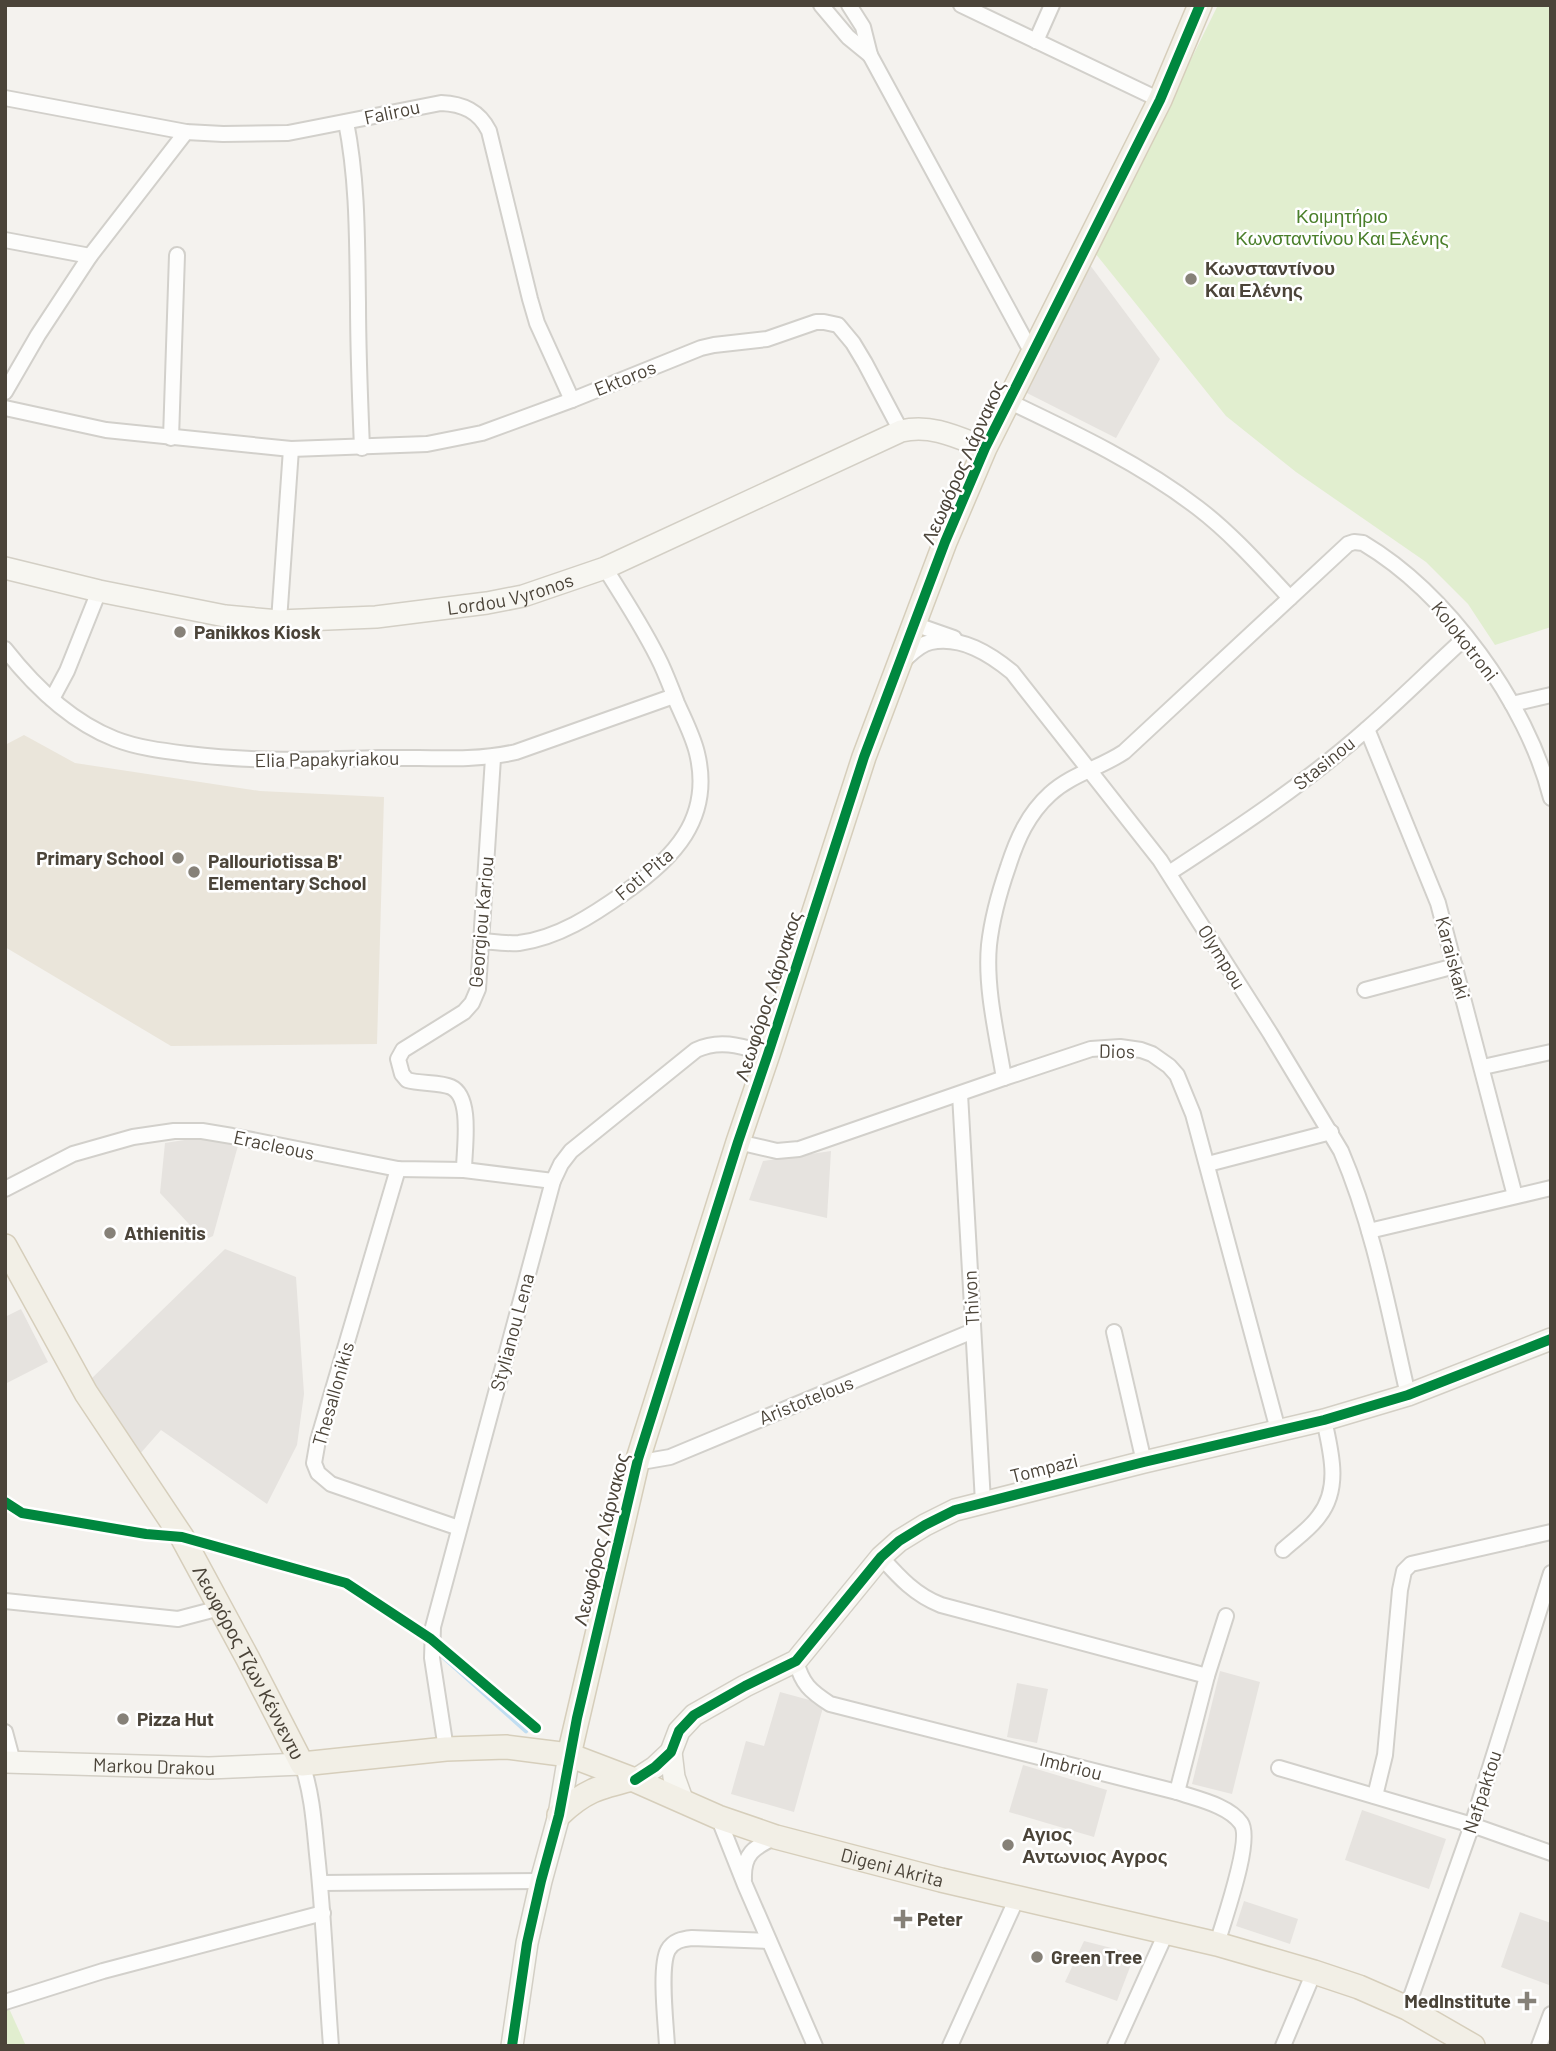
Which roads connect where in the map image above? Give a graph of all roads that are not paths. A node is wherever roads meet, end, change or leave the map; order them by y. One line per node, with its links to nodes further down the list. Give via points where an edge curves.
1 (849, 5): 7 (street, via 863,27)
2 (961, 5): 6 (street)
3 (1052, 5): 6 (street)
4 (1200, 5): 9 (main road, Λεωφόρος Λάρνακος)
5 (827, 7): 7 (street, via 848,37)
6 (1036, 41): 9 (street)
7 (870, 55): 15 (street)
8 (5, 98): 11 (street, Falirou)
9 (1160, 100): 15 (main road, Λεωφόρος Λάρνακος)
10 (346, 122): 11 (street, Falirou, via 288,133); 17 (street, Falirou, via 442,103 470,109 484,121 537,323); 22 (street, via 358,238)
11 (186, 132): 14 (street)
12 (5, 240): 14 (street)
13 (177, 255): 21 (street)
14 (90, 256): 16 (street)
15 (1032, 353): 18 (main road, Λεωφόρος Λάρνακος)
16 (5, 392)
17 (572, 400): 20 (street, Ektoros, via 701,348 767,339 824,322 838,325 853,343); 22 (street, Ektoros, via 452,440)
18 (1008, 401): 23 (main road, Λεωφόρος Λάρνακος); 29 (street, via 1164,484 1225,531)
19 (5, 408): 21 (street, Ektoros, via 106,430)
20 (901, 431): 23 (street, Lordou Vyronos, via 932,428); 26 (street, Lordou Vyronos)
21 (171, 438): 24 (street, Ektoros)
22 (362, 448): 24 (street, Ektoros)
23 (985, 448): 27 (main road, Λεωφόρος Λάρνακος)
24 (290, 449): 30 (street)
25 (5, 568): 28 (street, Lordou Vyronos)
26 (605, 568): 30 (street, Lordou Vyronos, via 523,596 487,603 376,617); 38 (street, Foti Pita, via 648,639)
27 (927, 590): 31 (main road, Λεωφόρος Λάρνακος); 32 (street, via 934,621)
28 (99, 591): 30 (street, Lordou Vyronos, via 225,616); 39 (street)
29 (1290, 598): 33 (street, Kolokotroni, via 1348,544 1363,543 1420,586); 43 (street, Kolokotroni, via 1124,752)
30 (279, 621)
31 (915, 624): 32 (street); 36 (main road, Λεωφόρος Λάρνακος)
32 (951, 636): 34 (street)
33 (1466, 637): 40 (street, Kolokotroni); 41 (street, Stasinou)
34 (974, 647): 36 (street, Olympou, via 930,642); 43 (street, Olympou, via 1012,672)
35 (5, 649): 39 (street, Elia Papakyriakou)
36 (900, 663): 50 (main road, Λεωφόρος Λάρνακος, via 864,758)
37 (1551, 695): 40 (street)
38 (674, 696): 42 (street, Elia Papakyriakou); 46 (street, Foti Pita, via 694,742 700,779 695,811 677,848 640,882 569,927 516,943)
39 (52, 699): 42 (street, Elia Papakyriakou, via 85,723 132,745 232,760)
40 (1512, 704): 44 (street, Kolokotroni, via 1544,771)
41 (1367, 729): 45 (street, Stasinou, via 1252,820); 47 (street, Karaiskaki, via 1438,903)
42 (493, 758): 46 (street, Georgiou Kariou)
43 (1087, 770): 45 (street, Olympou); 52 (street, Kolokotroni, via 1061,785 1034,812 1019,835 995,908 989,982)
44 (1551, 798)
45 (1169, 873): 54 (street, Olympou)
46 (482, 941): 58 (street, Georgiou Kariou, via 478,989 472,1003 403,1050 398,1059 407,1080 449,1086 461,1096 466,1114)
47 (1455, 965): 48 (street); 51 (street, Karaiskaki)
48 (1365, 990)
49 (1551, 1052): 51 (street)
50 (768, 1054): 55 (main road, Λεωφόρος Λάρνακος); 59 (street, Stylianou Lena, via 723,1043 696,1050 571,1152)
51 (1483, 1067): 62 (street, Karaiskaki)
52 (1004, 1077): 53 (street, Dios); 56 (street, Dios, via 1091,1049 1131,1047 1152,1054 1177,1075)
53 (960, 1094): 55 (street, Dios, via 799,1149 777,1151); 65 (street, Thivon)
54 (1331, 1132): 56 (street); 63 (street, Olympou)
55 (738, 1142): 71 (main road, Λεωφόρος Λάρνακος)
56 (1208, 1164): 70 (street, Dios)
57 (398, 1170): 58 (street, Eracleous); 61 (street, Eracleous, via 232,1136 174,1131 133,1136 93,1148); 74 (street, Thesallonikis, via 314,1463 323,1479 342,1489)
58 (464, 1170): 59 (street, Eracleous)
59 (553, 1181): 74 (street, Stylianou Lena)
60 (1551, 1188): 62 (street)
61 (5, 1189)
62 (1515, 1196): 63 (street)
63 (1369, 1231): 68 (street, Olympou)
64 (5, 1246): 80 (main road, Λεωφόρος Τζων Κέννεντυ, via 79,1381 182,1537)
65 (973, 1331): 71 (street, Aristotelous, via 670,1457); 73 (street, Thivon)
66 (1114, 1332): 72 (street)
67 (1551, 1339): 68 (street, Tompazi)
68 (1408, 1395): 69 (street, Tompazi)
69 (1324, 1420): 70 (street, Tompazi); 76 (street, via 1333,1462 1329,1497 1318,1519)
70 (1278, 1430): 72 (street, Tompazi)
71 (638, 1459): 87 (main road, Λεωφόρος Λάρνακος)
72 (1144, 1462): 73 (street, Tompazi)
73 (983, 1502): 77 (street, Tompazi, via 925,1525)
74 (458, 1528): 85 (street, Stylianou Lena, via 431,1639)
75 (1551, 1532): 93 (street, via 1411,1564 1404,1571 1385,1755)
76 (1283, 1550)
77 (881, 1557): 82 (street, Tompazi); 83 (street, via 906,1585 940,1605)
78 (1551, 1573): 97 (street, Nafpaktou)
79 (5, 1601): 80 (street, via 178,1619)
80 (220, 1608): 89 (main road, Λεωφόρος Τζων Κέννεντυ)
81 (1226, 1616): 83 (street)
82 (796, 1661): 86 (street, Tompazi, via 694,1715 679,1731); 92 (street, Imbriou, via 800,1678 830,1704)
83 (1207, 1676): 92 (street)
84 (5, 1732): 88 (street)
85 (446, 1749): 87 (main road, Digeni Akrita, via 506,1747); 89 (main road, Digeni Akrita)
86 (671, 1752): 91 (street, Tompazi); 94 (street)
87 (569, 1755): 91 (main road, Digeni Akrita); 95 (street, Λεωφόρος Λάρνακος)
88 (9, 1762): 89 (street, Markou Drakou, via 209,1768)
89 (302, 1764): 101 (street, Λεωφόρος Τζων Κέννεντυ, via 312,1803)
90 (1279, 1768): 93 (street)
91 (633, 1779): 94 (main road, Digeni Akrita); 95 (main road, via 580,1796)
92 (1177, 1792): 107 (street, Imbriou, via 1220,1808 1243,1828 1243,1854)
93 (1375, 1796): 97 (street)
94 (683, 1802): 96 (main road, Digeni Akrita)
95 (559, 1815): 100 (street, Λεωφόρος Λάρνακος)
96 (718, 1817): 98 (main road, Digeni Akrita); 102 (street)
97 (1472, 1825): 99 (street); 110 (street, Nafpaktou)
98 (776, 1837): 102 (street, via 747,1857); 103 (main road, Digeni Akrita)
99 (1551, 1853)
100 (541, 1881): 101 (street); 115 (street, Λεωφόρος Λάρνακος)
101 (321, 1883): 104 (street, Λεωφόρος Τζων Κέννεντυ)
102 (745, 1885): 106 (street)
103 (1017, 1898): 105 (main road, Digeni Akrita); 117 (street)
104 (323, 1913): 109 (street); 114 (street, Λεωφόρος Τζων Κέννεντυ)
105 (1166, 1933): 107 (main road, Digeni Akrita); 118 (street)
106 (769, 1941): 113 (street); 116 (street, via 692,1938 673,1944 664,1966)
107 (1217, 1944): 108 (main road, Digeni Akrita)
108 (1314, 1972): 110 (main road, Digeni Akrita); 119 (street)
109 (5, 2002)
110 (1407, 2008): 112 (main road, Digeni Akrita)
111 (1551, 2014): 120 (street)
112 (1459, 2042)
113 (817, 2044)
114 (331, 2046)
115 (512, 2046)
116 (667, 2046)
117 (950, 2046)
118 (1115, 2046)
119 (1283, 2046)
120 (1539, 2046)

